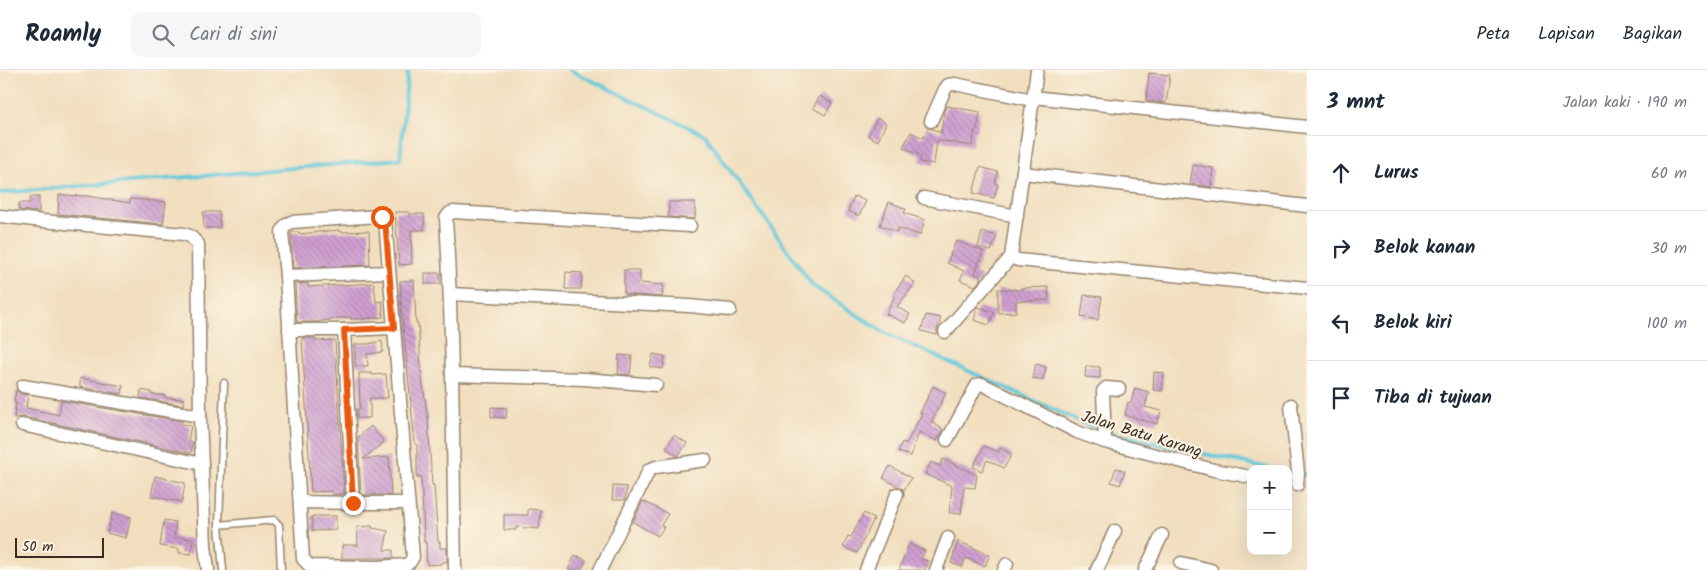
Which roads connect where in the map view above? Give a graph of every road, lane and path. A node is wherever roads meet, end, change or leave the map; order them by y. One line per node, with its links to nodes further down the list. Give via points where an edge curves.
1 (1037, 70): 2 (street)
2 (1033, 98): 3 (street, via 955,84 945,89); 4 (street); 5 (street)
3 (930, 121)
4 (1307, 127)
5 (1023, 173): 7 (street); 9 (street)
6 (924, 198): 9 (street)
7 (1307, 206)
8 (0, 216): 27 (street, via 184,234 195,239 199,250)
9 (1017, 216): 11 (street)
10 (690, 226): 15 (street, via 450,213 446,218)
11 (1012, 257): 14 (street); 20 (street)
12 (389, 272): 13 (street); 13 (street, via 385,220 379,216 292,222 285,226 282,232); 17 (street)
13 (286, 276): 18 (street)
14 (1307, 288)
15 (450, 294): 16 (street); 21 (street)
16 (730, 310)
17 (394, 328): 19 (street); 38 (street)
18 (289, 330): 19 (street); 36 (street)
19 (344, 330): 37 (street)
20 (945, 332)
21 (453, 375): 23 (street); 48 (street)
22 (224, 384): 39 (lane)
23 (656, 385)
24 (23, 386): 27 (street)
25 (1119, 389): 29 (street, via 1106,388 1103,391)
26 (1291, 405): 34 (street)
27 (200, 416): 32 (street)
28 (22, 426): 32 (street)
29 (1106, 433): 30 (street, Jalan Batu Karang, via 1077,432 979,384); 33 (street, Jalan Batu Karang, via 1214,470)
30 (947, 440)
31 (705, 460): 49 (street, via 649,470)
32 (202, 464): 45 (street)
33 (1247, 476)
34 (1297, 482)
35 (897, 494): 50 (street)
36 (300, 502): 37 (street); 44 (street, via 303,560 307,564)
37 (353, 503): 38 (street)
38 (408, 503): 44 (street, via 413,557 402,566)
39 (219, 525): 46 (lane); 47 (lane, via 278,522)
40 (1115, 531): 52 (street)
41 (1162, 535): 53 (street)
42 (948, 538): 51 (street)
43 (1181, 563): 54 (street)
44 (377, 569)
45 (208, 570)
46 (223, 570)
47 (281, 570)
48 (455, 570)
49 (600, 570)
50 (866, 570)
51 (936, 570)
52 (1096, 570)
53 (1145, 570)
54 (1211, 570)

